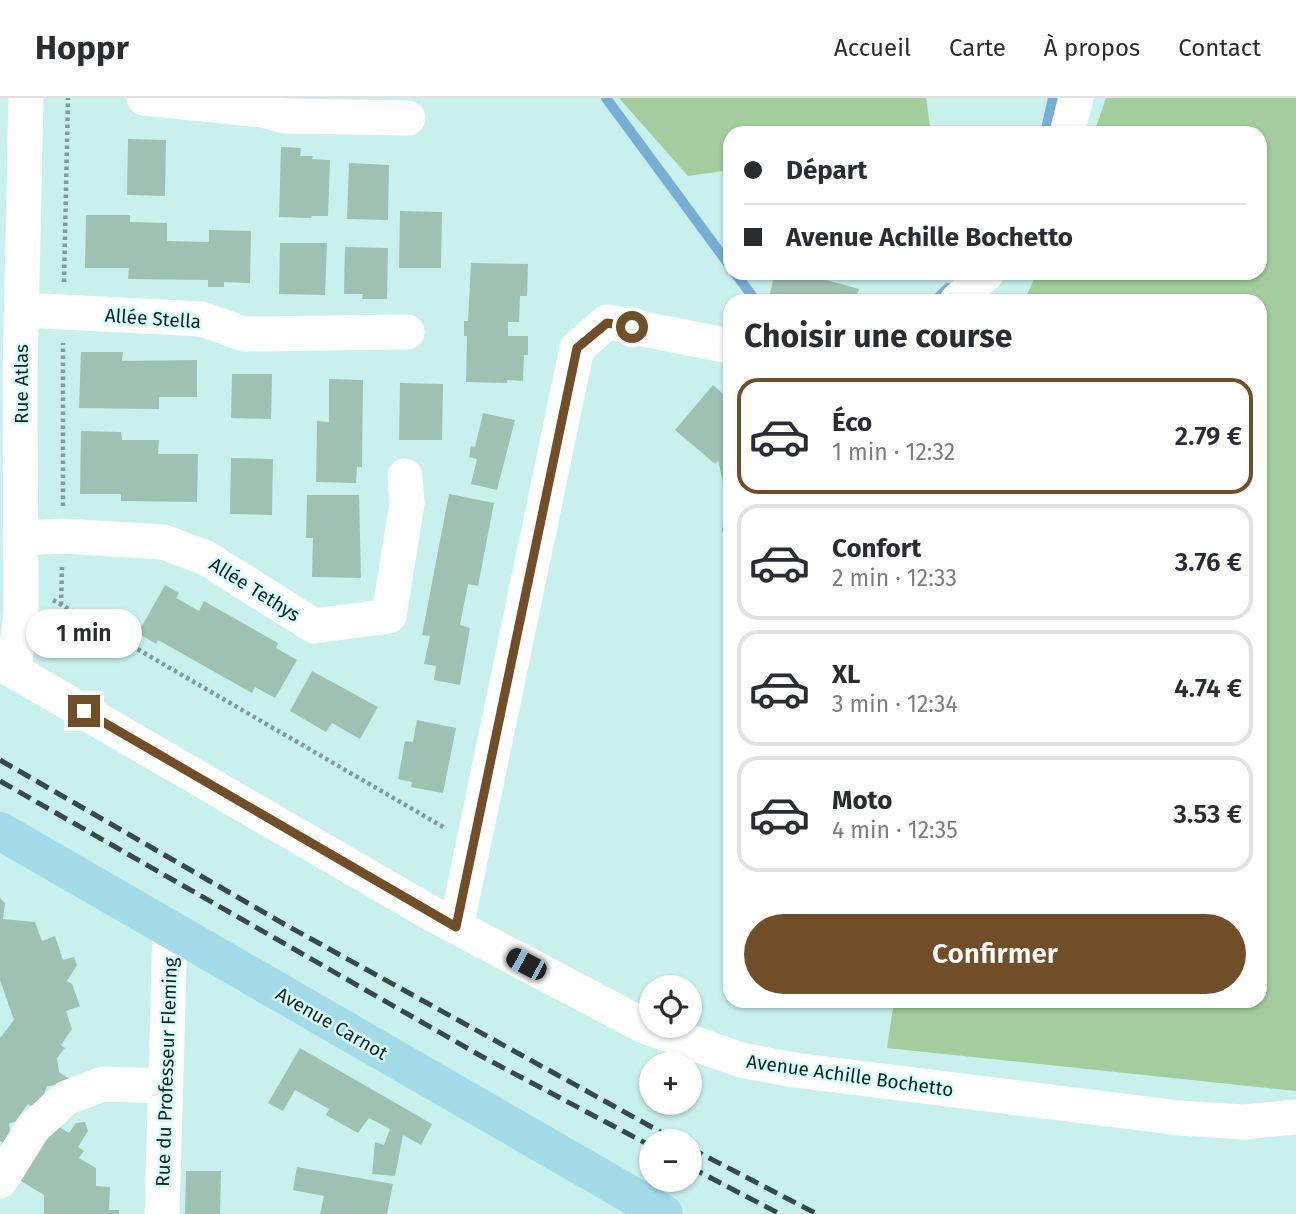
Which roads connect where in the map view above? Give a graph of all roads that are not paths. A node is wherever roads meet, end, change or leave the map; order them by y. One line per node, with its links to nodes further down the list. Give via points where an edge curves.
1 (26, 98): 6 (street, Rue Atlas)
2 (144, 98): 4 (street, via 285,116)
3 (1076, 98): 5 (street)
4 (408, 118)
5 (1069, 126)
6 (13, 160): 9 (street, Rue Atlas)
7 (980, 280): 8 (street)
8 (964, 294)
9 (22, 310): 10 (street, Allée Stella, via 202,319 244,334); 12 (street, Rue Atlas)
10 (407, 332)
11 (723, 345): 17 (street, via 607,323 577,348)
12 (10, 375): 14 (street, Rue Atlas)
13 (405, 476): 14 (street, Allée Tethys, via 407,503 389,616 314,626 205,558 163,542)
14 (22, 538): 15 (street, Rue Atlas, via 21,612)
15 (7, 667): 17 (street, Avenue Achille Bochetto)
16 (0, 831): 18 (main road, Avenue Carnot)
17 (456, 927): 21 (street, Avenue Achille Bochetto, via 644,1026 741,1060)
18 (170, 929): 19 (street, Rue du Professeur Fleming); 25 (main road, Avenue Carnot)
19 (166, 1086): 23 (street, via 103,1084 66,1098 32,1129); 24 (street, Rue du Professeur Fleming)
20 (1296, 1117): 21 (street, Avenue Achille Bochetto)
21 (1243, 1122): 22 (street)
22 (1296, 1142)
23 (0, 1181)
24 (162, 1214)
25 (664, 1214)

